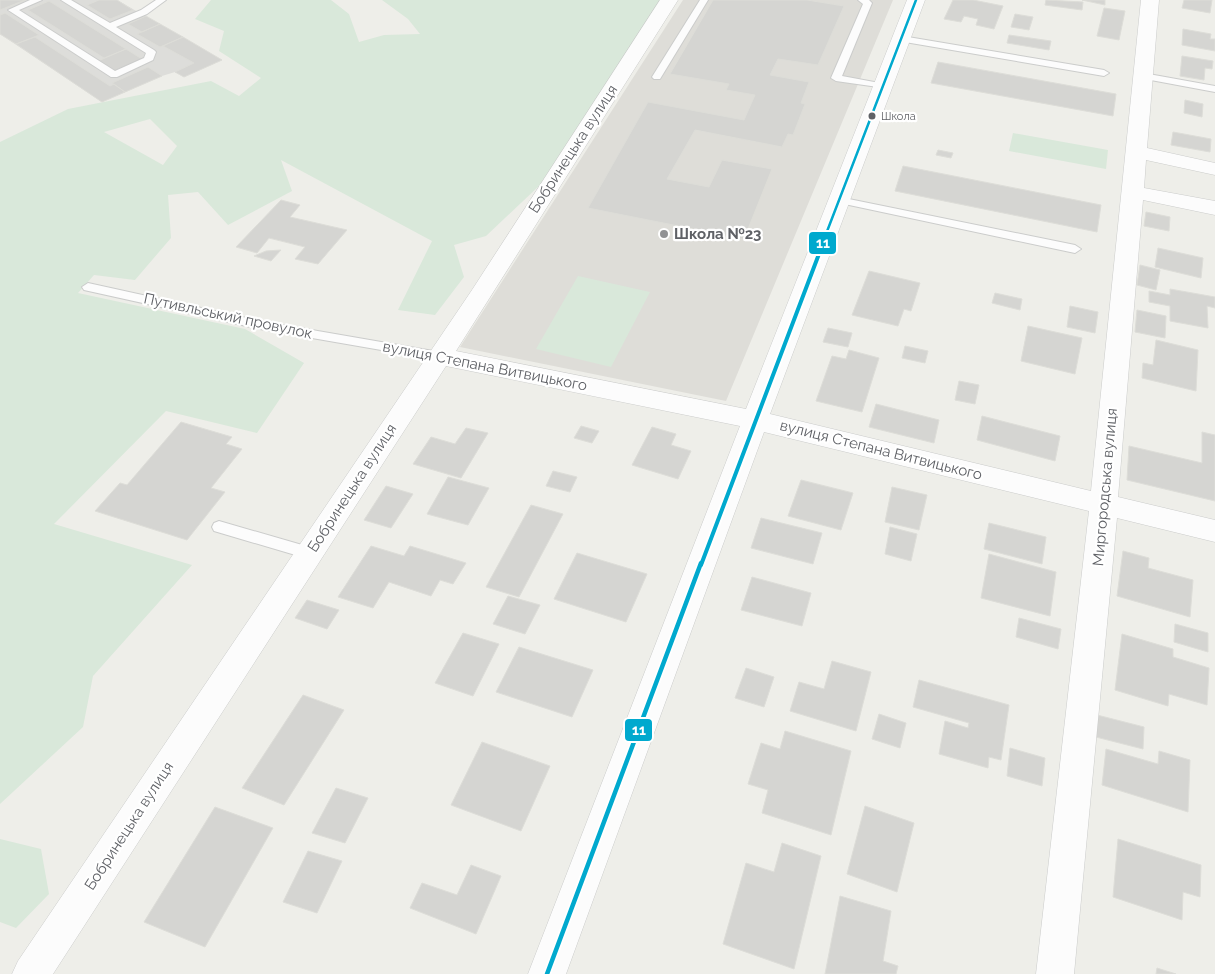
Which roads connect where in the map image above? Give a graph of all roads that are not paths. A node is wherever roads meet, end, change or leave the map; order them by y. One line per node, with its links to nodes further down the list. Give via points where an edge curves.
1 (38, 0): 9 (lane, via 12,10 114,75 148,60 151,52)
2 (65, 0): 9 (lane)
3 (162, 0): 9 (lane, via 144,12)
4 (669, 0): 24 (street, Бобринецька вулиця)
5 (704, 0): 13 (lane)
6 (862, 0): 14 (lane, via 868,3 836,78)
7 (916, 0): 10 (street)
8 (1150, 0): 12 (street, Миргородська вулиця)
9 (109, 27)
10 (902, 39): 11 (lane); 14 (street)
11 (1104, 73)
12 (1143, 76): 15 (lane); 16 (street, Миргородська вулиця)
13 (657, 77)
14 (882, 86): 19 (street)
15 (1215, 89)
16 (1136, 152): 17 (street); 18 (street, Миргородська вулиця)
17 (1215, 169)
18 (1132, 192): 20 (street); 26 (street, Миргородська вулиця)
19 (839, 200): 21 (lane); 25 (street)
20 (1215, 208)
21 (1075, 249)
22 (88, 287): 23 (lane, Путивльський провулок, via 260,325)
23 (368, 344): 24 (lane, вулиця Степана Витвицького)
24 (439, 356): 25 (street, вулиця Степана Витвицького); 29 (street, Бобринецька вулиця)
25 (755, 420): 26 (street, вулиця Степана Витвицького); 31 (street)
26 (1104, 504): 28 (street, вулиця Степана Витвицького); 32 (street, Миргородська вулиця)
27 (219, 528): 29 (lane)
28 (1215, 531)
29 (309, 553): 30 (street, Бобринецька вулиця)
30 (31, 974)
31 (547, 974)
32 (1055, 974)

